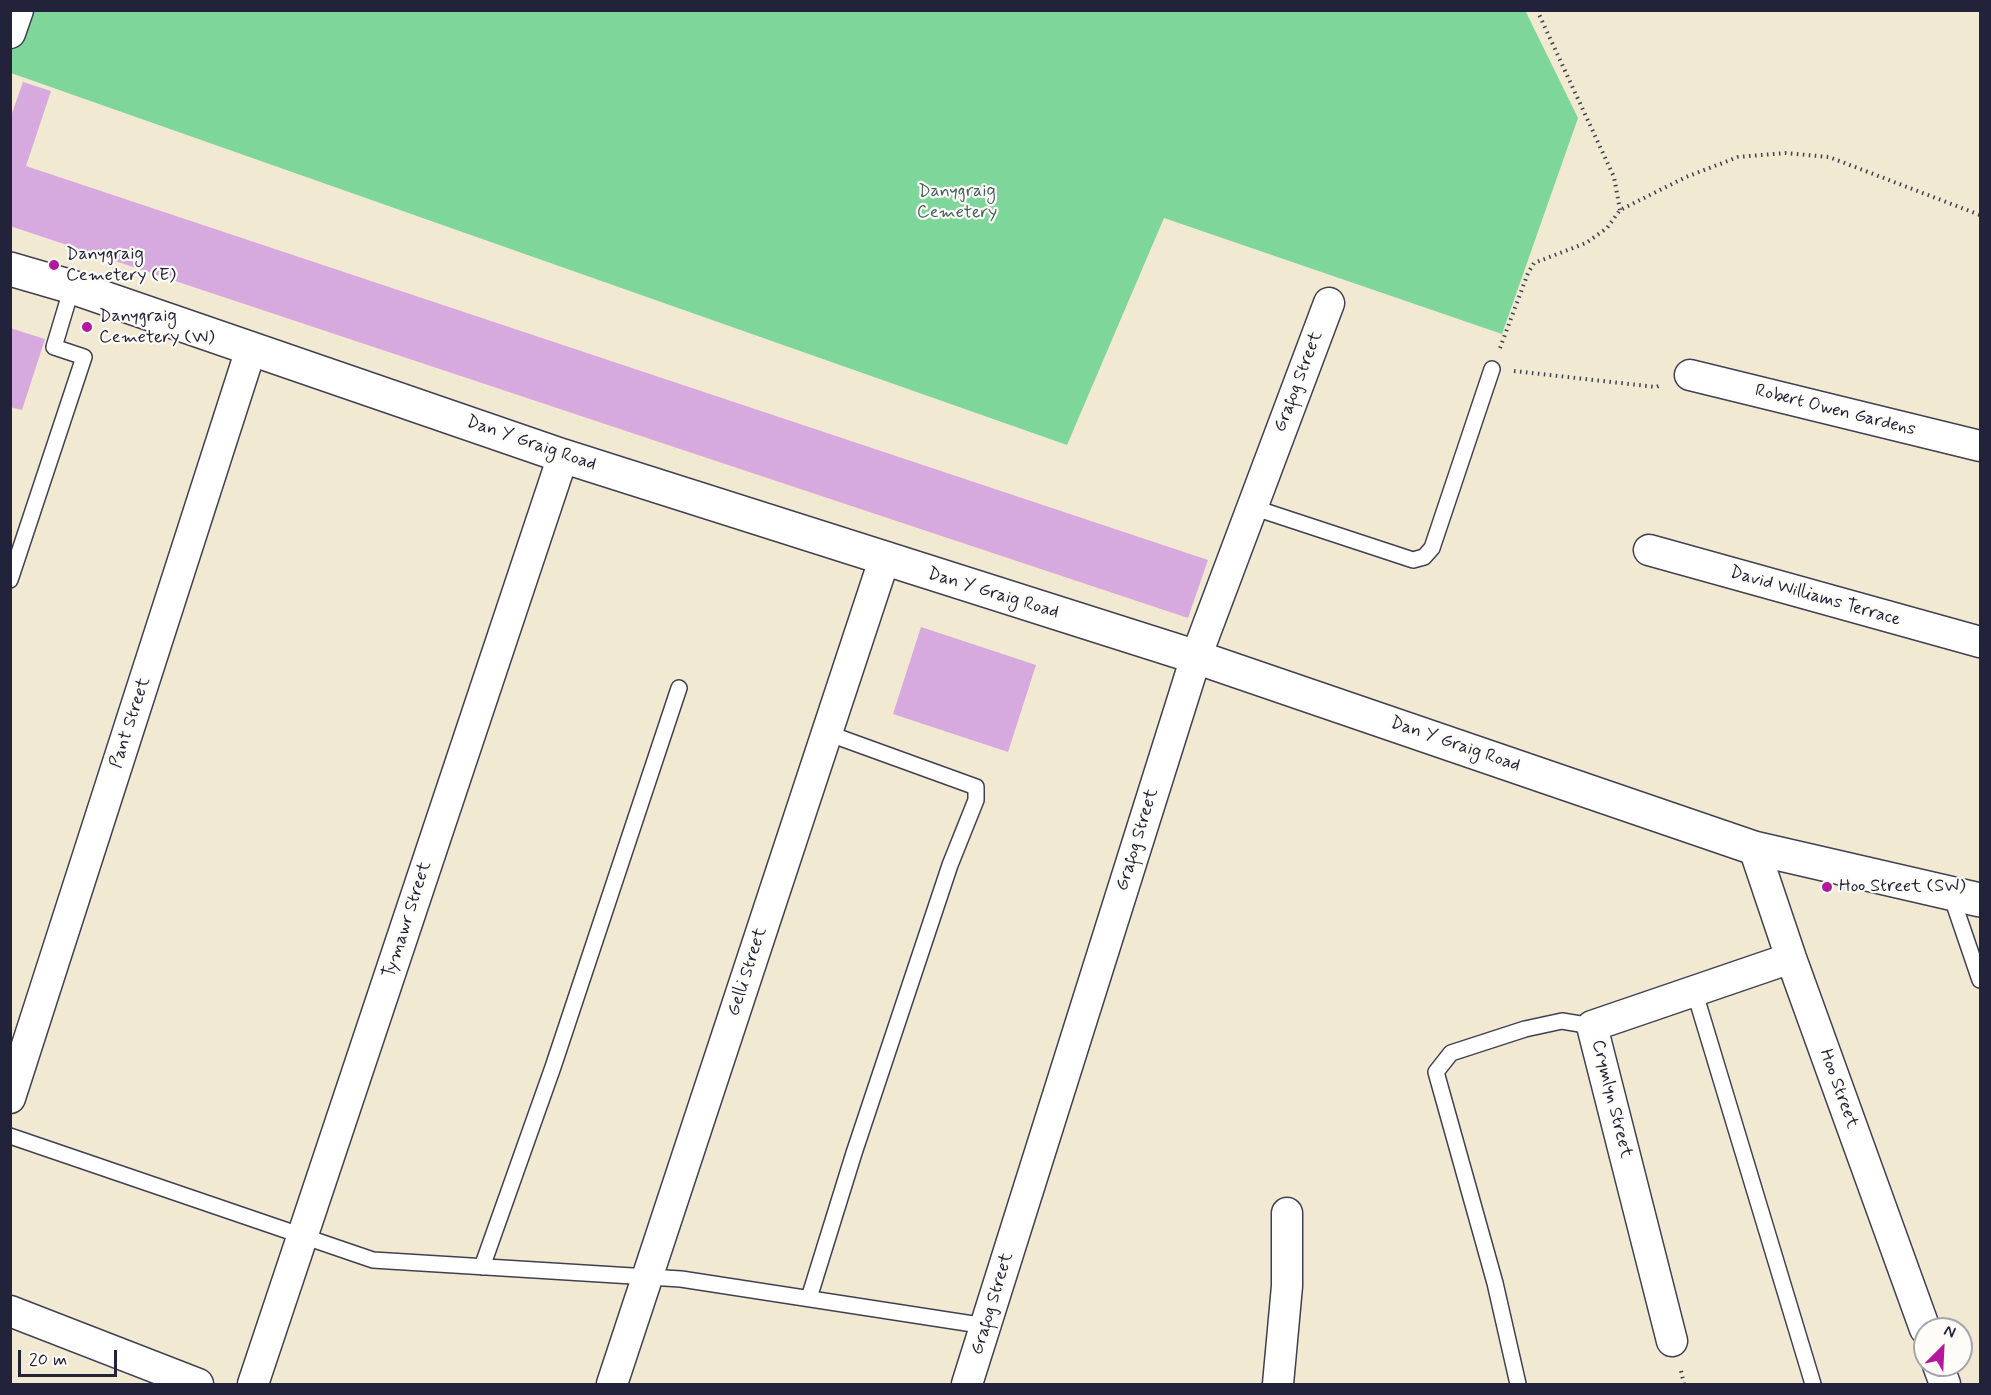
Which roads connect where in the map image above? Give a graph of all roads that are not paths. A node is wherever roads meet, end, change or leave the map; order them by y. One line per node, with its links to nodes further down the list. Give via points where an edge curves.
1 (18, 10): 2 (street)
2 (10, 33)
3 (10, 269): 4 (street, Dan Y Graig Road)
4 (72, 287): 6 (street, Dan Y Graig Road); 14 (lane, via 54,347 84,357)
5 (1329, 303): 11 (street, Grafog Street)
6 (251, 349): 10 (street, Dan Y Graig Road); 25 (street, Pant Street)
7 (1492, 369): 11 (lane, via 1432,548 1424,557 1413,560)
8 (1690, 375): 9 (street, Robert Owen Gardens)
9 (1980, 446)
10 (563, 456): 13 (street, Dan Y Graig Road); 28 (street, Tymawr Street)
11 (1252, 507): 16 (street, Grafog Street)
12 (1649, 550): 15 (street, David Williams Terrace)
13 (884, 560): 16 (street, Dan Y Graig Road); 18 (street, Gelli Street)
14 (10, 580)
15 (1980, 642)
16 (1196, 657): 19 (street, Dan Y Graig Road); 34 (street, Grafog Street)
17 (680, 688): 29 (lane)
18 (827, 733): 30 (street, Gelli Street); 31 (lane, via 976,788 976,800 950,865)
19 (1754, 848): 20 (street, Dan Y Graig Road); 21 (street, Hoo Street)
20 (1966, 897): 22 (lane)
21 (1791, 958): 23 (street, Crymlyn Street); 33 (street, Hoo Street)
22 (1980, 980)
23 (1694, 990): 24 (street, Crymlyn Street); 42 (lane)
24 (1592, 1026): 35 (street, Crymlyn Street); 41 (lane, via 1562,1021 1525,1029 1451,1053 1436,1072 1495,1283)
25 (10, 1098)
26 (10, 1136): 28 (lane)
27 (1287, 1213): 40 (street, via 1287,1286)
28 (303, 1235): 29 (lane, via 373,1260); 37 (street, Tymawr Street)
29 (482, 1267): 30 (lane)
30 (647, 1278): 31 (lane, via 681,1279); 38 (street, Gelli Street)
31 (809, 1298): 34 (lane)
32 (10, 1311): 36 (street)
33 (1921, 1317)
34 (986, 1326): 39 (street, Grafog Street)
35 (1672, 1341)
36 (198, 1384)
37 (253, 1384)
38 (612, 1384)
39 (968, 1384)
40 (1278, 1384)
41 (1518, 1384)
42 (1813, 1384)

